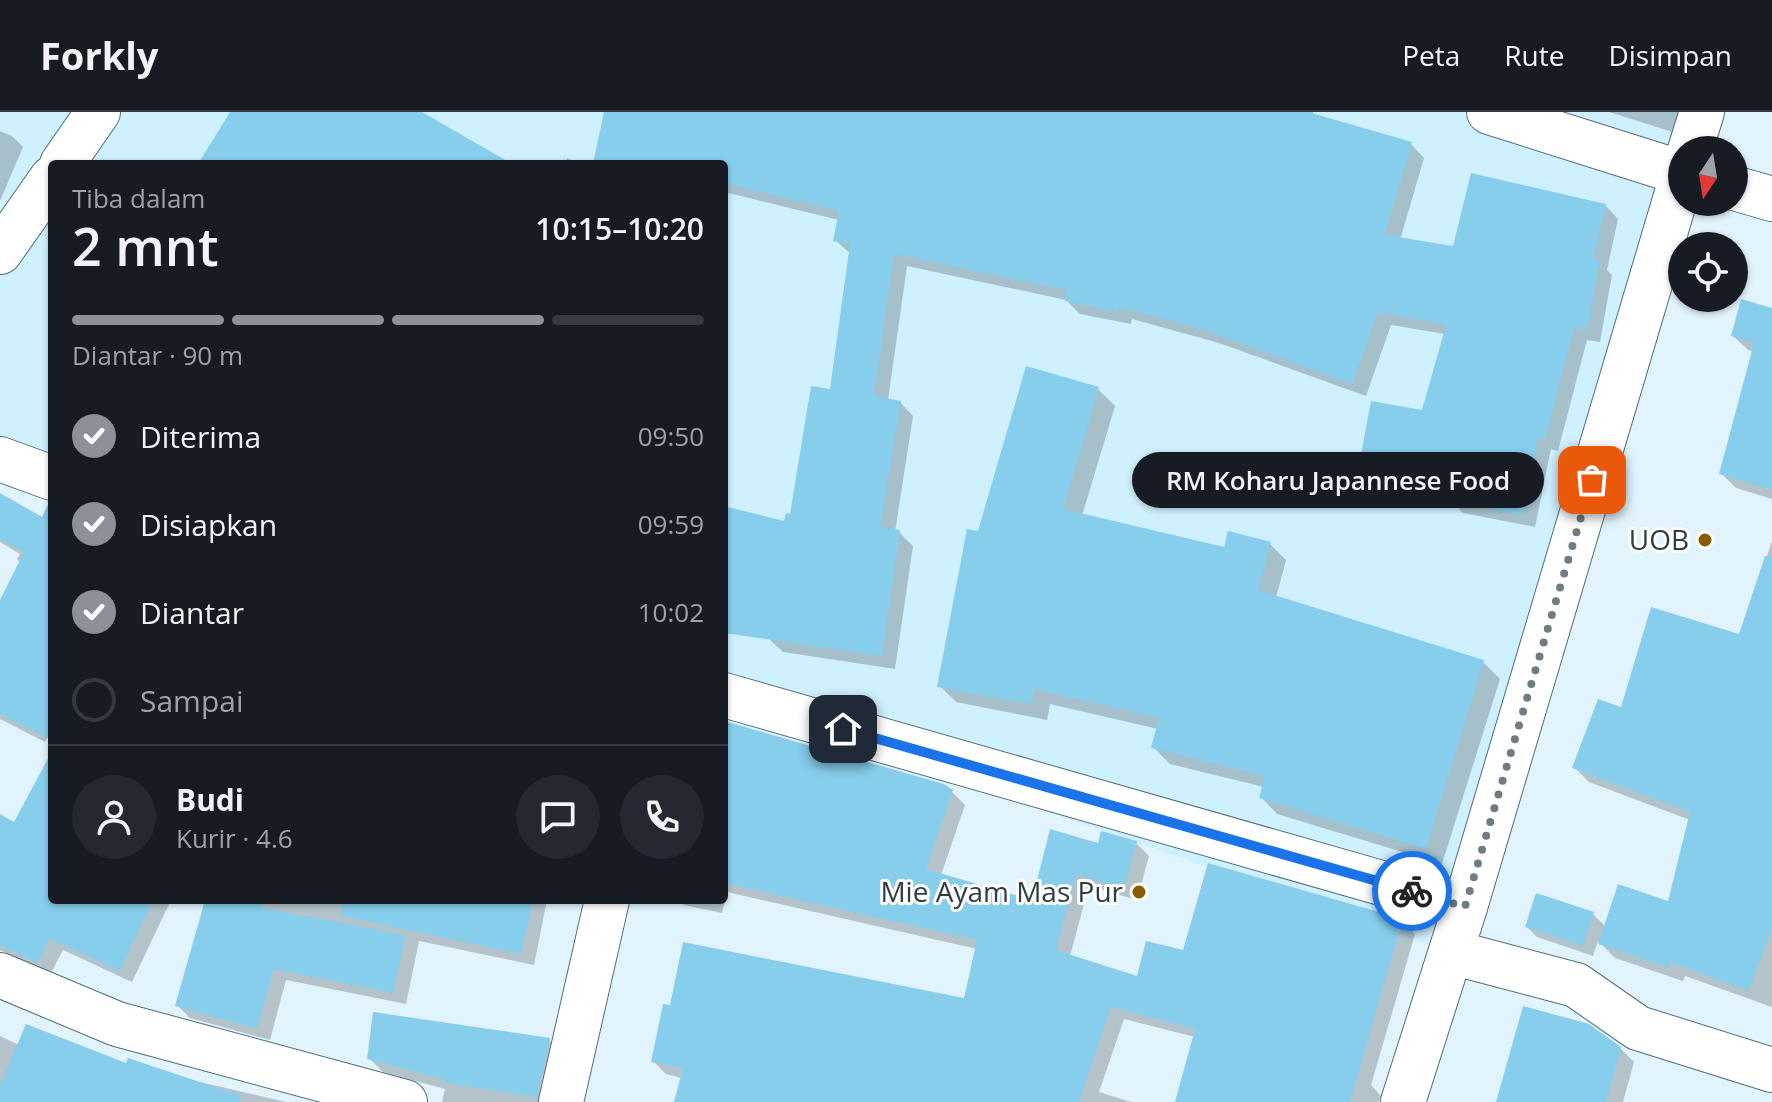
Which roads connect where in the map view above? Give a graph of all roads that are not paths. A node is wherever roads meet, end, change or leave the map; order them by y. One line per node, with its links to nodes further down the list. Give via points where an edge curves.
1 (98, 112): 5 (main road)
2 (1489, 112): 6 (main road)
3 (1702, 112): 4 (main road)
4 (1694, 136)
5 (65, 160)
6 (1668, 170)
7 (48, 184): 11 (main road)
8 (1748, 192): 9 (main road)
9 (1772, 199)
10 (1670, 216): 16 (main road)
11 (0, 252)
12 (0, 459): 13 (main road)
13 (48, 477)
14 (728, 696): 16 (main road)
15 (606, 904): 21 (main road)
16 (1465, 907): 17 (main road)
17 (1451, 952): 19 (main road, via 1576,985 1638,1028); 22 (main road)
18 (0, 975): 20 (main road, via 117,1024)
19 (1772, 1070)
20 (405, 1102)
21 (561, 1102)
22 (1403, 1102)

